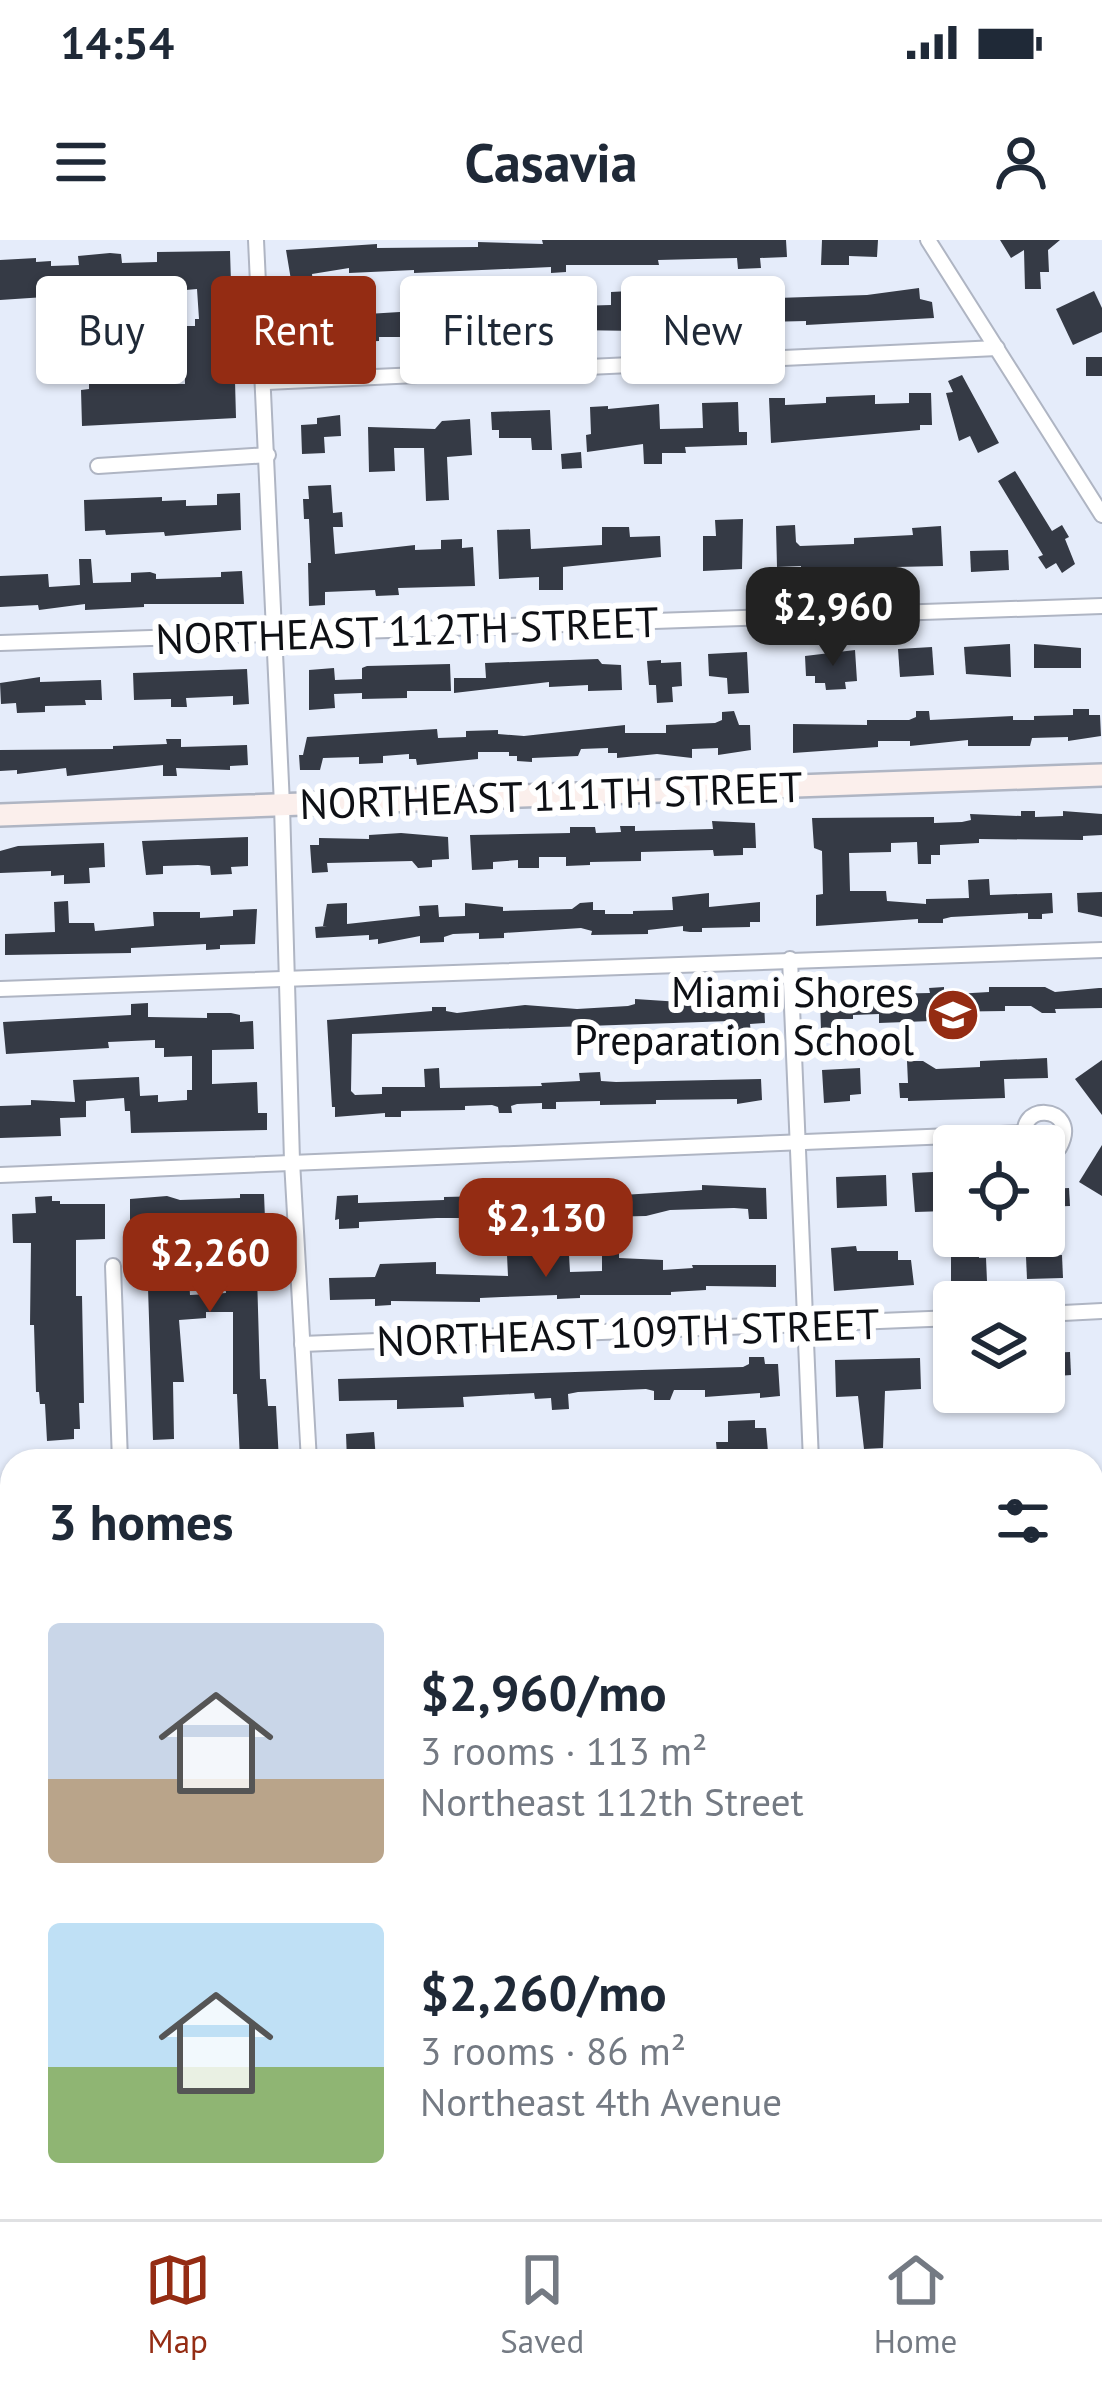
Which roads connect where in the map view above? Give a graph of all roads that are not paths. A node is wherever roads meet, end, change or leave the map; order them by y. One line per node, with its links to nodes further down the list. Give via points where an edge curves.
1 (256, 240): 3 (street)
2 (928, 240): 4 (street)
3 (259, 276)
4 (997, 348): 5 (street); 9 (street)
5 (376, 377)
6 (266, 384): 7 (street)
7 (268, 455): 8 (street); 11 (street)
8 (98, 466)
9 (1102, 515)
10 (1102, 606): 11 (street, NORTHEAST 112TH STREET)
11 (276, 634): 12 (street, NORTHEAST 112TH STREET); 14 (street)
12 (0, 644)
13 (1102, 775): 14 (street, NORTHEAST 111TH STREET)
14 (282, 805): 15 (street, NORTHEAST 111TH STREET); 18 (street)
15 (0, 815)
16 (1102, 950): 17 (street)
17 (790, 959): 18 (street); 23 (street)
18 (284, 978): 19 (street); 24 (street)
19 (0, 989)
20 (1028, 1125): 21 (street, via 1039,1113)
21 (1062, 1125)
22 (933, 1140): 23 (street)
23 (797, 1141): 24 (street); 30 (street)
24 (292, 1161): 25 (street); 31 (street)
25 (0, 1174)
26 (112, 1266): 32 (street)
27 (1102, 1311): 28 (street)
28 (1065, 1313)
29 (933, 1319): 30 (street, NORTHEAST 109TH STREET)
30 (804, 1326): 31 (street, NORTHEAST 109TH STREET); 34 (street)
31 (302, 1344): 33 (street)
32 (120, 1449)
33 (308, 1449)
34 (810, 1449)

